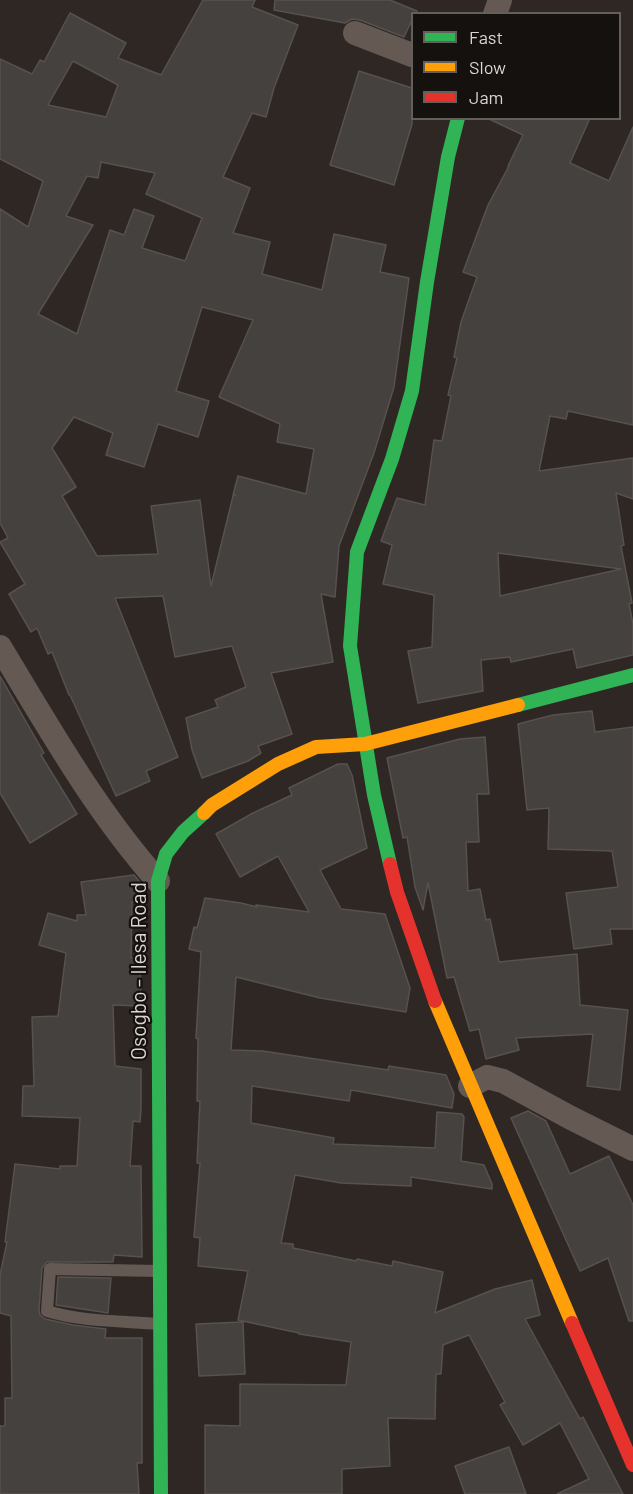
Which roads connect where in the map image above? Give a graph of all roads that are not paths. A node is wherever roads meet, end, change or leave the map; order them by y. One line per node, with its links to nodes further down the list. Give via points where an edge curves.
1 (355, 33): 2 (street)
2 (411, 55)
3 (458, 120): 6 (street, via 444,180 412,390 392,459 357,552 350,646)
4 (0, 647): 7 (street, via 85,786)
5 (633, 675): 6 (street, Osogbo - Ilesa Road)
6 (365, 744): 7 (street, Osogbo - Ilesa Road, via 316,747 278,764 212,805 166,854); 8 (street, via 397,892 435,1002)
7 (158, 882): 10 (street, Osogbo - Ilesa Road)
8 (470, 1086): 9 (street, via 487,1077 503,1081); 12 (street)
9 (633, 1149)
10 (160, 1271): 11 (street, Osogbo - Ilesa Road); 11 (lane, via 50,1269 47,1311 71,1318)
11 (160, 1324): 13 (street, Osogbo - Ilesa Road)
12 (633, 1465)
13 (161, 1494)

